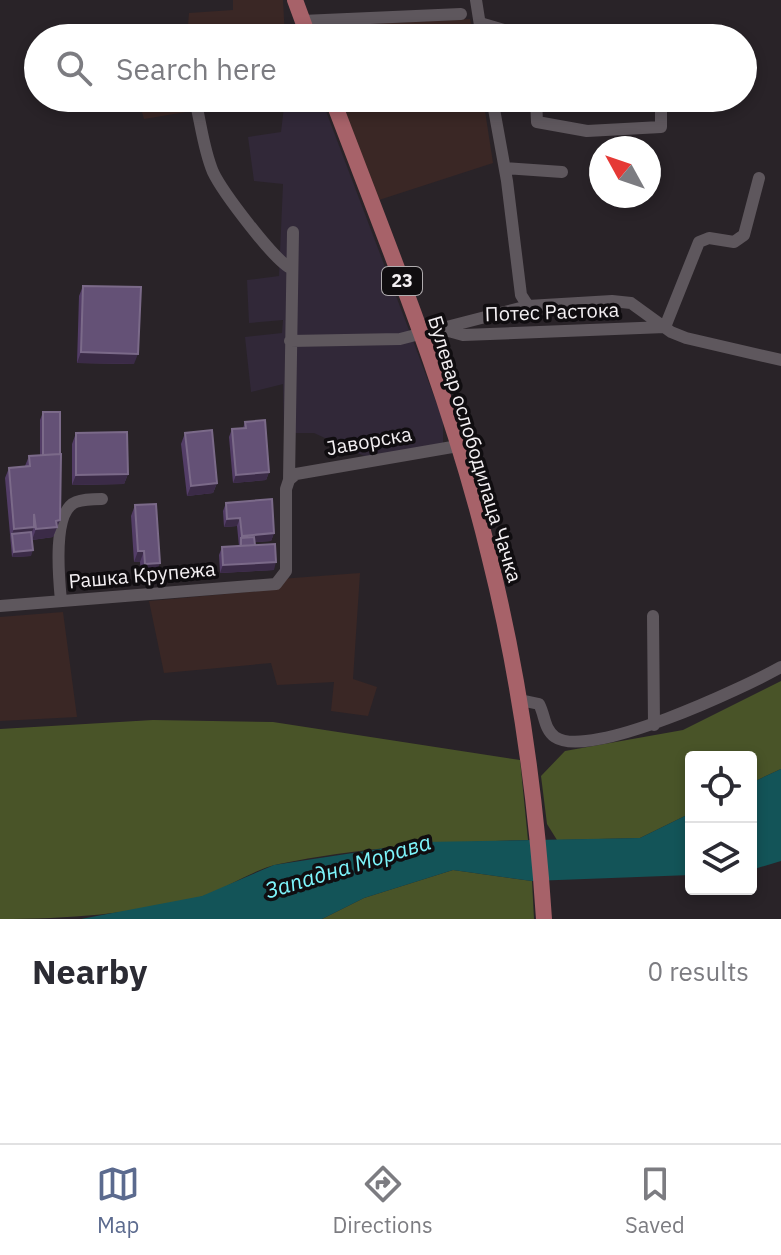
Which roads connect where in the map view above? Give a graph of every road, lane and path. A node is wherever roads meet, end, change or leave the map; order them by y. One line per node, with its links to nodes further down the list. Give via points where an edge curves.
1 (295, 0): 4 (main road)
2 (476, 0): 5 (street)
3 (461, 14): 4 (street)
4 (302, 21): 6 (main road)
5 (480, 23): 7 (street)
6 (303, 24)
7 (483, 24)
8 (198, 112): 17 (street, via 217,179 270,252)
9 (337, 112): 21 (main road, Булевар ослободилаца Чачка / 23)
10 (495, 112): 13 (street, Потес Растока)
11 (537, 112): 12 (street, via 537,122 587,131 661,127)
12 (661, 112)
13 (505, 168): 14 (street); 18 (street, Потес Растока, via 514,257)
14 (562, 172)
15 (759, 178): 19 (street, via 744,235 737,242 699,242)
16 (293, 232): 17 (street)
17 (292, 269): 22 (street)
18 (528, 306): 19 (street, Потес Растока, via 631,303); 20 (street, Потес Растока)
19 (665, 327): 20 (street, Потес Растока, via 463,335); 23 (street, Потес Растока, via 686,338)
20 (442, 329): 21 (street, Потес Растока)
21 (421, 333): 22 (street, via 400,339); 24 (main road, Булевар ослободилаца Чачка / 23)
22 (290, 341): 25 (street)
23 (781, 360)
24 (458, 446): 25 (street, Јаворска, via 296,474); 31 (main road, Булевар ослободилаца Чачка / 23, via 490,556)
25 (289, 480): 27 (street, Рашка Крупежа, via 284,577 276,584)
26 (102, 499): 27 (street, via 75,502 66,511 60,531)
27 (61, 601): 28 (street, Рашка Крупежа)
28 (0, 606)
29 (653, 616): 32 (street)
30 (781, 667): 32 (street)
31 (520, 700): 32 (street, via 539,704 548,729 566,741); 33 (main road, Булевар ослободилаца Чачка / 23)
32 (654, 725)
33 (544, 919)

